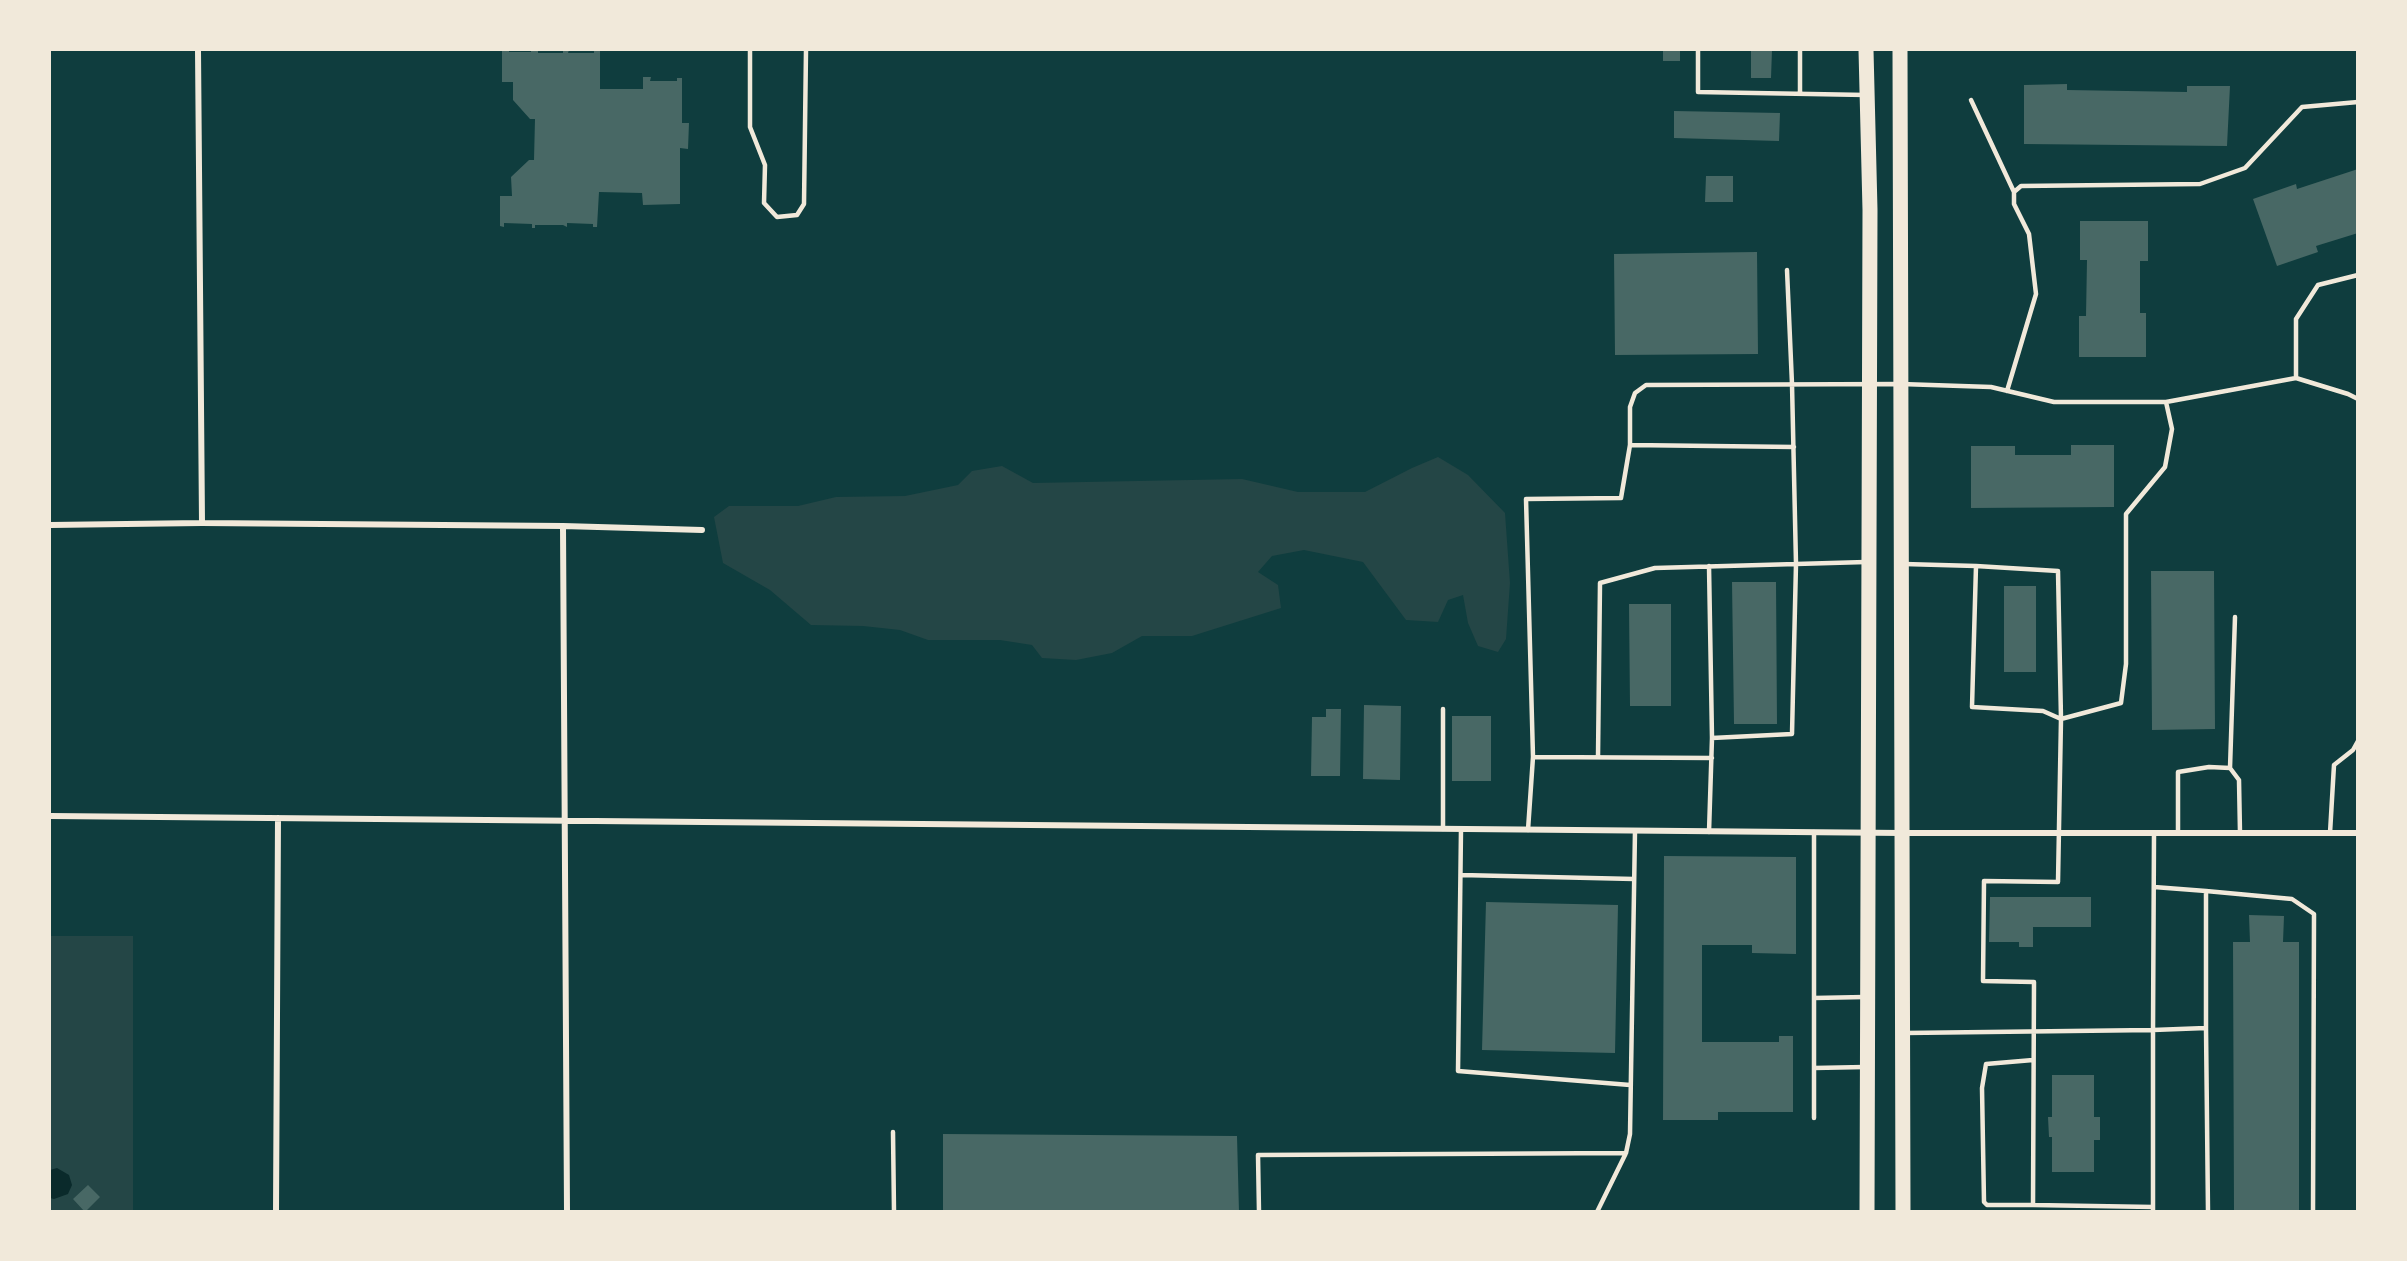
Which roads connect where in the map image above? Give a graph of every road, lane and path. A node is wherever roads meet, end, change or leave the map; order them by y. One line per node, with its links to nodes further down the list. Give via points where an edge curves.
1 (198, 50): 24 (street)
2 (750, 50): 3 (lane, via 750,128 765,165 764,203 777,217 797,215 804,204)
3 (806, 50)
4 (1698, 50): 8 (lane, via 1698,92)
5 (1800, 50): 8 (lane)
6 (1866, 50): 9 (main road)
7 (1900, 50): 18 (main road)
8 (1800, 94): 9 (lane)
9 (1867, 95): 17 (main road)
10 (1971, 100): 12 (lane)
11 (2358, 102): 12 (lane, via 2302,107 2245,168 2200,184 2021,186)
12 (2014, 192): 19 (lane, via 2014,204 2029,234 2036,294)
13 (1787, 270): 16 (lane)
14 (2358, 275): 15 (lane, via 2318,285 2296,319)
15 (2296, 378): 20 (lane); 21 (lane)
16 (1792, 384): 17 (lane); 22 (lane, via 1646,385 1635,393 1630,407); 23 (lane)
17 (1869, 384): 18 (lane); 28 (main road)
18 (1901, 384): 19 (lane); 30 (main road)
19 (2007, 390): 21 (lane, via 2054,402)
20 (2358, 399)
21 (2166, 402): 35 (lane, via 2172,429 2165,467 2126,514 2126,664 2121,703)
22 (1630, 445): 23 (lane); 38 (lane, via 1621,498 1526,499)
23 (1794, 447): 29 (lane)
24 (202, 522): 25 (street); 26 (street)
25 (50, 525)
26 (563, 526): 27 (street); 44 (street)
27 (702, 530)
28 (1869, 561): 29 (lane); 51 (main road)
29 (1796, 564): 31 (lane); 36 (lane, via 1792,734)
30 (1901, 564): 32 (lane); 52 (main road)
31 (1709, 566): 36 (lane); 39 (lane, via 1655,568 1600,582)
32 (1976, 566): 35 (lane, via 2058,571); 35 (lane, via 1972,707 2043,711)
33 (2235, 617): 41 (lane)
34 (1443, 709): 45 (lane)
35 (2061, 719): 53 (lane)
36 (1712, 738): 40 (lane)
37 (2358, 741): 57 (lane, via 2334,765)
38 (1533, 757): 39 (lane); 47 (lane)
39 (1598, 757): 40 (lane)
40 (1712, 758): 49 (lane)
41 (2230, 768): 55 (lane, via 2178,772); 56 (lane, via 2239,780)
42 (50, 816): 43 (street)
43 (278, 818): 44 (street); 78 (street)
44 (565, 821): 45 (street); 79 (street)
45 (1443, 829): 46 (street)
46 (1461, 829): 47 (street); 59 (lane)
47 (1528, 830): 48 (street)
48 (1635, 831): 49 (street); 60 (lane)
49 (1709, 832): 50 (street)
50 (1814, 832): 51 (street); 64 (lane)
51 (1868, 833): 52 (street); 63 (main road)
52 (1902, 833): 53 (street); 68 (main road)
53 (2058, 833): 54 (street); 67 (lane, via 2058,882 1984,881 1983,981 2034,982)
54 (2154, 833): 55 (street); 61 (lane)
55 (2178, 833): 56 (street)
56 (2240, 833): 57 (street)
57 (2330, 833): 58 (street)
58 (2358, 833)
59 (1461, 875): 60 (lane); 72 (lane, via 1458,1071)
60 (1634, 879): 72 (lane)
61 (2154, 887): 62 (lane); 66 (lane)
62 (2206, 891): 65 (lane); 86 (lane, via 2292,899 2314,914)
63 (1868, 997): 64 (lane); 70 (main road)
64 (1814, 998): 71 (lane)
65 (2206, 1028): 66 (lane); 85 (lane)
66 (2153, 1030): 67 (lane); 77 (lane)
67 (2034, 1032): 68 (lane); 69 (lane)
68 (1903, 1033): 84 (main road)
69 (2034, 1060): 76 (lane); 76 (lane, via 1986,1064 1982,1088 1984,1202)
70 (1868, 1067): 71 (lane); 83 (main road)
71 (1814, 1068): 73 (lane)
72 (1630, 1085): 75 (lane)
73 (1814, 1118)
74 (893, 1132): 80 (lane)
75 (1626, 1153): 81 (lane, via 1258,1155); 82 (lane)
76 (2034, 1205): 77 (lane)
77 (2153, 1209)
78 (276, 1212)
79 (567, 1212)
80 (894, 1212)
81 (1259, 1212)
82 (1597, 1212)
83 (1867, 1212)
84 (1903, 1212)
85 (2208, 1212)
86 (2313, 1212)

